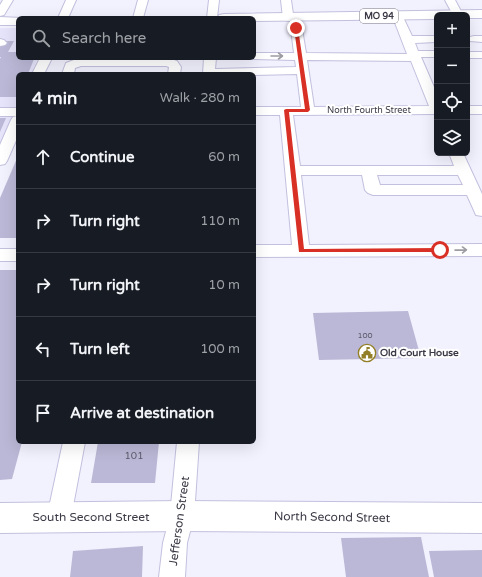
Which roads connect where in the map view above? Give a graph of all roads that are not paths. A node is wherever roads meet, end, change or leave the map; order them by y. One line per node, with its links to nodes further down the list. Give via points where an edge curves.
1 (8, 0): 8 (street)
2 (71, 0): 13 (street)
3 (143, 0): 14 (street)
4 (214, 0): 15 (street)
5 (286, 0): 17 (street)
6 (450, 0): 7 (street)
7 (457, 12)
8 (0, 14)
9 (434, 14): 12 (main road, MO 94)
10 (470, 14): 11 (main road, MO 94)
11 (482, 14)
12 (397, 15): 17 (main road, MO 94); 21 (street)
13 (64, 16)
14 (139, 16)
15 (212, 16)
16 (256, 18): 17 (main road, MO 94)
17 (291, 18): 25 (street)
18 (0, 21): 19 (main road)
19 (16, 21)
20 (434, 39): 21 (street)
21 (407, 40): 26 (street)
22 (434, 54): 26 (street)
23 (482, 55): 27 (street)
24 (256, 56): 25 (street, one-way to 25)
25 (300, 56): 26 (street); 30 (street)
26 (414, 56): 36 (street)
27 (470, 56)
28 (45, 60): 31 (street)
29 (210, 60): 34 (street)
30 (302, 70): 35 (street); 38 (street)
31 (39, 72)
32 (68, 72): 33 (street, via 70,66 79,62 168,62 175,67)
33 (174, 72)
34 (209, 72)
35 (240, 72)
36 (434, 103)
37 (286, 110): 38 (street, North Fourth Street); 42 (street, North Fourth Street); 49 (street)
38 (308, 110): 39 (street, North Fourth Street)
39 (434, 110)
40 (470, 110): 41 (street)
41 (482, 110)
42 (256, 111)
43 (0, 112): 44 (street)
44 (16, 112)
45 (16, 125): 47 (street)
46 (457, 156): 48 (street)
47 (0, 161)
48 (464, 170): 50 (street); 51 (street)
49 (293, 171): 50 (street); 55 (street)
50 (369, 171): 51 (street, via 373,190)
51 (473, 190): 52 (street)
52 (482, 211)
53 (482, 250): 55 (street, one-way to 53)
54 (256, 251): 55 (street)
55 (301, 251)
56 (0, 255): 57 (street)
57 (16, 255)
58 (74, 444): 61 (street)
59 (188, 444): 60 (street, Jefferson Street)
60 (182, 516): 61 (main road, South Second Street); 63 (main road, North Second Street); 64 (street, Jefferson Street)
61 (59, 517): 62 (main road, South Second Street)
62 (0, 518)
63 (482, 518)
64 (172, 577)

